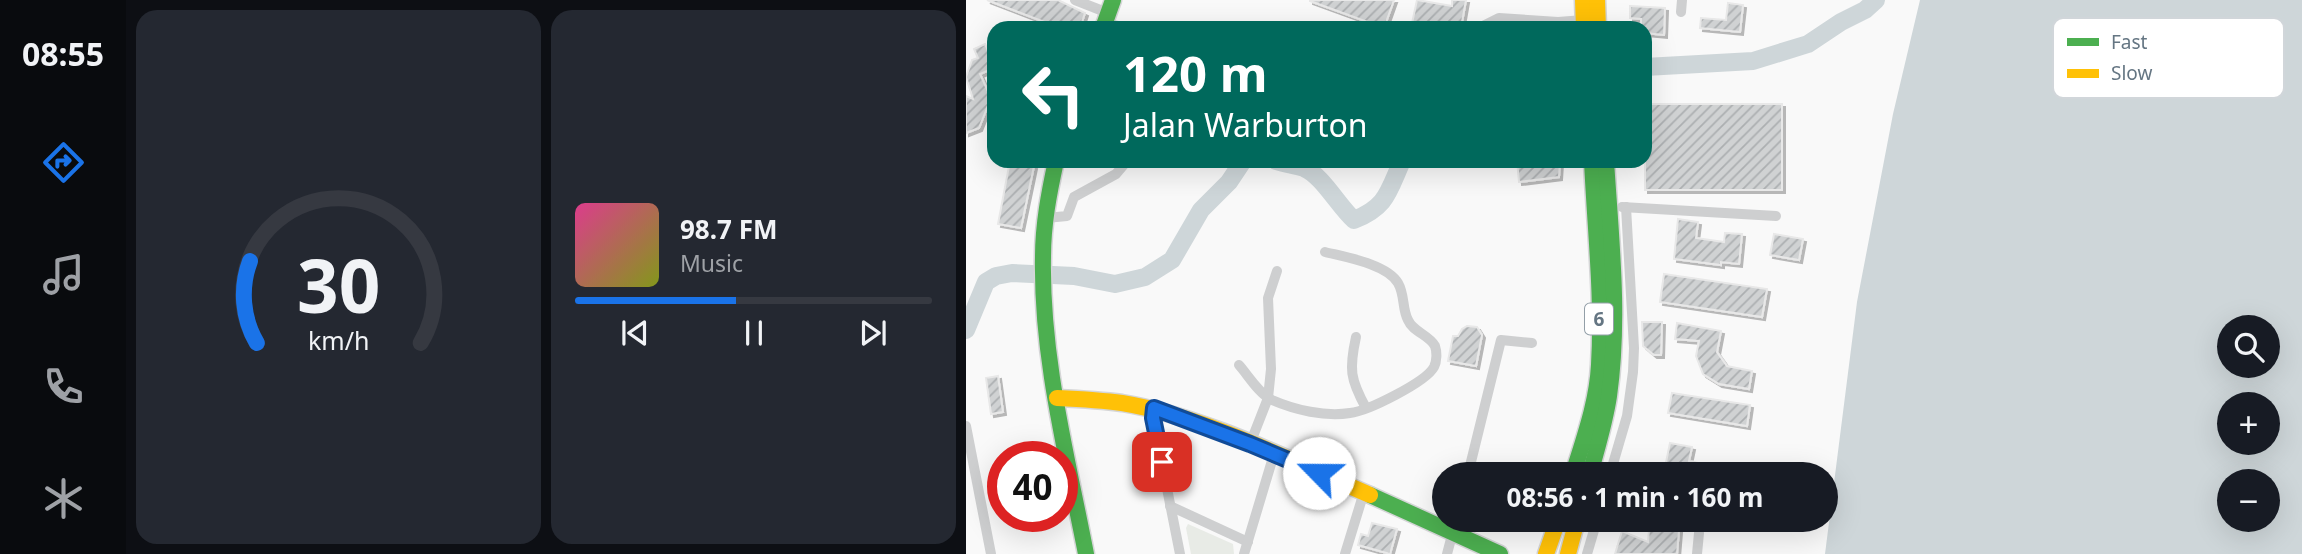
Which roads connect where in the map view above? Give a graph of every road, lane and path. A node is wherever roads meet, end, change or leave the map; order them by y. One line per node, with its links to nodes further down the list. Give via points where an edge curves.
1 (1075, 0): 4 (street)
2 (1583, 0): 7 (street)
3 (1597, 0): 8 (street)
4 (1107, 16)
5 (1493, 21): 6 (street)
6 (1543, 21)
7 (1587, 21)
8 (1589, 21)
9 (1054, 168): 16 (street)
10 (1121, 168): 16 (street, via 1074,197 1067,216)
11 (1592, 168): 30 (street, 6, via 1599,366 1591,418)
12 (1606, 168): 13 (street, 6)
13 (1609, 206): 14 (street); 31 (street, 6, via 1613,349 1605,415)
14 (1626, 207): 15 (street); 32 (street, via 1633,372 1628,416)
15 (1776, 216)
16 (1046, 218): 22 (street, via 1046,328)
17 (1325, 252): 25 (street, via 1390,274 1403,293 1409,323 1432,341 1437,351 1434,368)
18 (1277, 271): 23 (street, via 1268,298)
19 (1356, 337): 25 (street, via 1351,376)
20 (1532, 343): 29 (street, via 1501,340)
21 (1239, 365): 23 (street)
22 (1057, 398): 24 (street); 45 (street)
23 (1268, 398): 25 (street, via 1333,414); 27 (street)
24 (1154, 408): 27 (street); 35 (street)
25 (1366, 408)
26 (966, 426): 33 (street)
27 (1250, 444): 28 (street)
28 (1274, 454): 34 (street); 43 (street)
29 (1471, 462)
30 (1577, 462)
31 (1593, 462)
32 (1614, 462)
33 (971, 479): 44 (street)
34 (1364, 492): 36 (street); 48 (street)
35 (1170, 506): 43 (street); 46 (street)
36 (1432, 517)
37 (1453, 532): 49 (street)
38 (1465, 532): 50 (street)
39 (1554, 532): 51 (street)
40 (1574, 532): 52 (street)
41 (1593, 532): 53 (street)
42 (1699, 533): 54 (street)
43 (1248, 542): 47 (street)
44 (991, 554)
45 (1086, 554)
46 (1180, 554)
47 (1244, 554)
48 (1345, 554)
49 (1447, 554)
50 (1500, 554)
51 (1546, 554)
52 (1568, 554)
53 (1587, 554)
54 (1697, 554)

